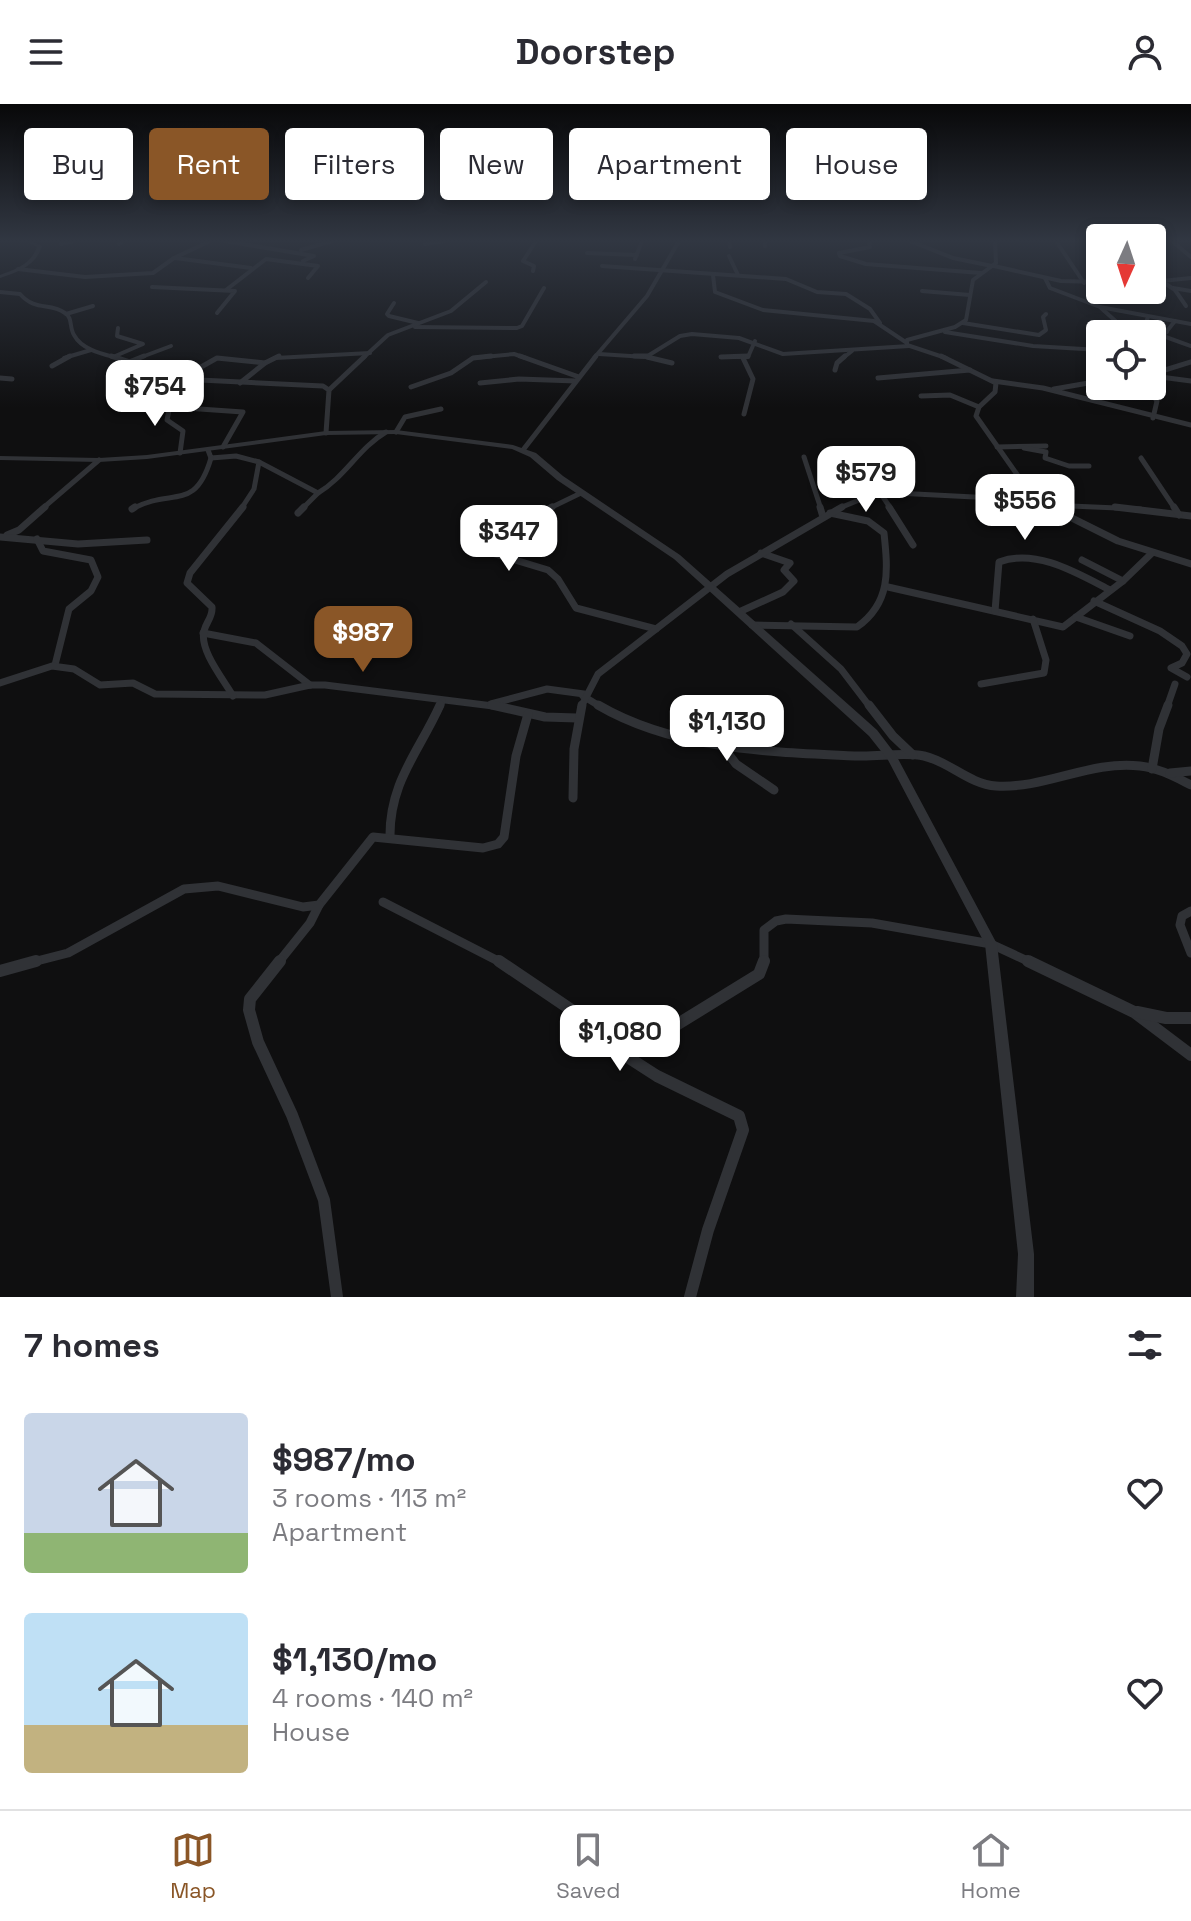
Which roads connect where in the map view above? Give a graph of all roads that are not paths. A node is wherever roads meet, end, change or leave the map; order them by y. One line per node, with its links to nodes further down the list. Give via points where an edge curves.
1 (21, 297): 16 (street, via 24,303)
2 (230, 297): 15 (street)
3 (468, 297): 20 (street, via 451,311)
4 (539, 297): 25 (street, via 517,328)
5 (647, 297): 39 (street)
6 (727, 297): 21 (street, via 757,308)
7 (850, 297): 21 (street)
8 (970, 297): 22 (street)
9 (1067, 297): 14 (street)
10 (1179, 297): 13 (street)
11 (394, 303): 20 (street, via 389,316)
12 (93, 306): 16 (street)
13 (1186, 306)
14 (1100, 307): 18 (street); 19 (street)
15 (217, 313)
16 (66, 314): 35 (street, via 70,331)
17 (1046, 314): 22 (street, via 1046,330 1039,335)
18 (1148, 317): 23 (street); 28 (street, via 1143,327)
19 (1114, 320)
20 (419, 323): 25 (street)
21 (880, 323): 31 (street, via 893,338)
22 (963, 323): 27 (street)
23 (1174, 324): 24 (street); 28 (street)
24 (1191, 324)
25 (412, 327): 38 (street, via 388,335)
26 (118, 328): 30 (street, via 117,336)
27 (940, 331): 31 (street); 34 (street)
28 (1167, 332): 33 (street, via 1164,336)
29 (755, 341): 36 (street, via 783,354); 41 (street, via 692,334); 43 (street)
30 (133, 343): 37 (street); 37 (street, via 143,344)
31 (908, 344): 36 (street); 50 (street)
32 (171, 346): 44 (street)
33 (1191, 346)
34 (1086, 349)
35 (91, 350): 40 (street); 48 (street)
36 (853, 351): 49 (street)
37 (124, 352): 40 (street)
38 (371, 353): 46 (street, via 291,355); 66 (street)
39 (599, 354): 41 (street); 56 (street)
40 (112, 357): 44 (street)
41 (646, 357): 47 (street)
42 (721, 357): 43 (street)
43 (743, 358): 72 (street, via 753,379)
44 (129, 362): 57 (street, via 159,378)
45 (1191, 362): 51 (street)
46 (265, 363): 57 (street, via 217,358); 61 (street)
47 (672, 363)
48 (52, 366)
49 (835, 370)
50 (971, 370): 54 (street); 59 (street)
51 (1166, 370)
52 (1166, 377): 60 (street)
53 (0, 378): 55 (street)
54 (878, 378)
55 (12, 379)
56 (578, 379): 62 (street); 64 (street, via 514,354 473,358 451,373); 80 (street, via 547,426)
57 (177, 380): 58 (street)
58 (201, 381): 61 (street); 81 (street, via 186,398 185,408 243,412)
59 (993, 381): 65 (street); 70 (street, via 995,392)
60 (1191, 381)
61 (240, 383): 66 (street)
62 (480, 383)
63 (1086, 383): 65 (street)
64 (411, 387)
65 (1052, 389): 73 (street)
66 (329, 390): 76 (street)
67 (921, 396): 70 (street, via 950,395)
68 (1156, 400): 73 (street)
69 (170, 405): 82 (street, via 167,420 183,431)
70 (979, 407): 78 (street, via 976,416)
71 (441, 409): 75 (street, via 405,417)
72 (744, 414)
73 (1153, 418): 74 (street)
74 (1191, 425)
75 (391, 432): 76 (street); 80 (street); 89 (street, via 367,443 334,483)
76 (326, 433): 81 (street)
77 (1046, 446): 79 (street)
78 (997, 447): 79 (street); 92 (street)
79 (1024, 448): 88 (street, via 1046,452 1045,458 1063,465)
80 (523, 450): 90 (street)
81 (217, 452): 82 (street); 87 (street); 94 (street, via 196,492)
82 (180, 453): 86 (street)
83 (804, 457): 96 (street)
84 (0, 458): 86 (street)
85 (1141, 458): 97 (street)
86 (99, 460): 99 (street, via 19,530)
87 (259, 462): 89 (street); 119 (street, via 259,480 250,496 188,578 189,588 213,612)
88 (1089, 466)
89 (318, 493): 95 (street)
90 (581, 493): 108 (street, via 644,533); 118 (street, via 516,530 492,553 545,568 576,608)
91 (881, 494): 92 (street); 96 (street); 102 (street)
92 (1035, 500): 93 (street)
93 (1043, 504): 97 (street); 104 (street)
94 (132, 509)
95 (298, 513)
96 (826, 515): 103 (street); 109 (street, via 881,528)
97 (1179, 515): 98 (street)
98 (1191, 516)
99 (1, 537): 100 (street)
100 (37, 539): 101 (street, via 78,544); 121 (street, via 43,551 91,560 98,577 91,591 69,609)
101 (147, 540)
102 (913, 545)
103 (761, 553): 108 (street); 113 (street, via 790,563 784,570 794,581 783,592)
104 (1152, 553): 106 (street); 107 (street)
105 (1082, 560): 107 (street)
106 (1191, 564)
107 (1123, 581): 110 (street)
108 (710, 586): 113 (street); 118 (street)
109 (888, 587): 112 (street); 116 (street, via 878,608 857,627)
110 (1110, 590): 111 (street); 112 (street, via 1071,570 1023,557 1003,559)
111 (1094, 601): 114 (street); 122 (street, via 1185,647 1182,663 1171,668)
112 (995, 611): 115 (street)
113 (739, 612): 117 (street)
114 (1076, 617): 115 (street, via 1063,627); 120 (street)
115 (1033, 619): 124 (street, via 1044,673)
116 (791, 624): 117 (street); 134 (street, via 841,669)
117 (752, 625): 135 (street, via 847,707)
118 (656, 629): 127 (street, via 598,674)
119 (203, 633): 126 (street, via 256,643); 128 (street)
120 (1130, 636)
121 (55, 665): 123 (street); 128 (street, via 91,675 100,685 133,683 155,694)
122 (1187, 677)
123 (0, 683)
124 (981, 684)
125 (1175, 684): 136 (street)
126 (310, 685): 128 (street); 129 (street)
127 (583, 695): 130 (street, via 547,689); 132 (street); 133 (street, via 657,733)
128 (233, 696)
129 (442, 701): 130 (street); 142 (street, via 396,783 388,818)
130 (490, 704): 131 (street)
131 (528, 714): 132 (street); 142 (street, via 504,837 498,844 483,848)
132 (577, 718): 141 (street)
133 (723, 747): 135 (street); 140 (street, via 736,764)
134 (913, 755): 135 (street); 136 (street, via 995,786 1059,780 1116,764)
135 (892, 758): 146 (street)
136 (1152, 769): 138 (street)
137 (1191, 771): 138 (street)
138 (1170, 773): 139 (street)
139 (1191, 785)
140 (774, 790)
141 (573, 798)
142 (390, 838): 144 (street, via 373,837)
143 (383, 902): 152 (street, via 489,955 576,1013)
144 (319, 905): 148 (street, via 303,907 218,886 184,889 68,953); 153 (street, via 250,999 249,1010 324,1200)
145 (1191, 911): 147 (street, via 1180,925)
146 (991, 944): 149 (street); 152 (street, via 872,923 772,921 760,942 764,966 759,974); 155 (street, via 1026,1254)
147 (1191, 953)
148 (0, 971)
149 (1134, 1012): 150 (street); 151 (street)
150 (1191, 1018)
151 (1191, 1055)
152 (626, 1056): 154 (street, via 735,1113 743,1125)
153 (337, 1297)
154 (690, 1297)
155 (1025, 1297)

